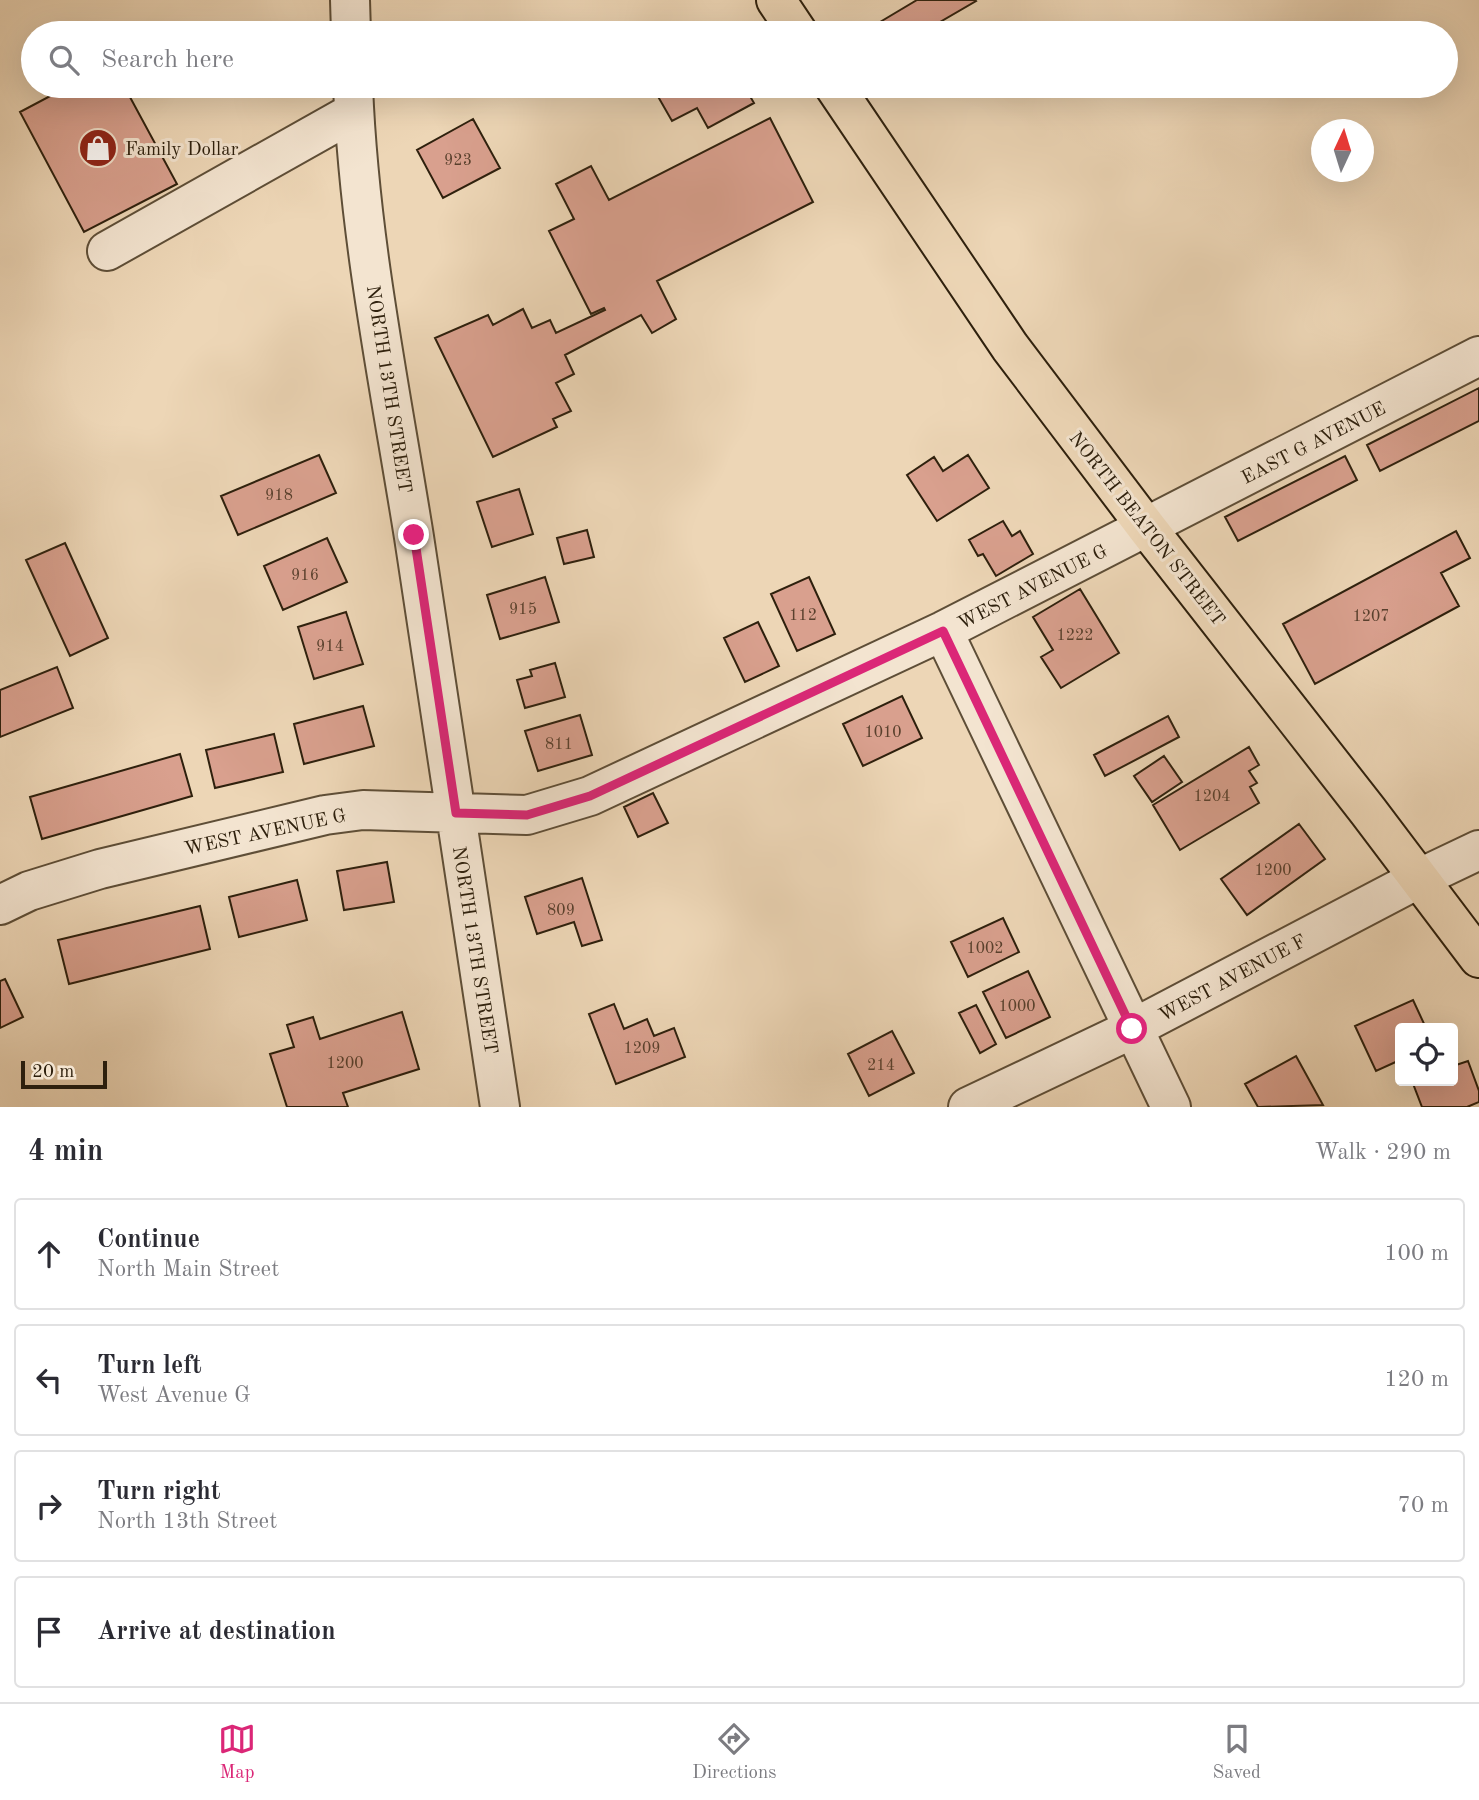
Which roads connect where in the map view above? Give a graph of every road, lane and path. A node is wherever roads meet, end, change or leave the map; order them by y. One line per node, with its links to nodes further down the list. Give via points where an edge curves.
1 (350, 0): 3 (street)
2 (776, 0): 4 (main road)
3 (351, 21)
4 (790, 21)
5 (842, 98): 9 (main road, NORTH BEATON STREET, via 1010,347)
6 (354, 99): 7 (street); 11 (street, NORTH 13TH STREET, via 380,342)
7 (107, 251)
8 (1479, 356): 9 (street, EAST G AVENUE)
9 (1147, 528): 10 (street, WEST AVENUE G); 13 (main road, NORTH BEATON STREET)
10 (943, 631): 11 (street, WEST AVENUE G, via 590,796 527,815); 16 (street)
11 (456, 813): 14 (street, WEST AVENUE G, via 363,810 325,815 100,869); 17 (street, NORTH 13TH STREET)
12 (1479, 850): 13 (street, WEST AVENUE F)
13 (1418, 879): 15 (main road, NORTH BEATON STREET); 16 (street, WEST AVENUE F)
14 (0, 905)
15 (1479, 958)
16 (1132, 1029): 18 (street, WEST AVENUE F); 19 (street)
17 (500, 1107)
18 (968, 1107)
19 (1171, 1107)

